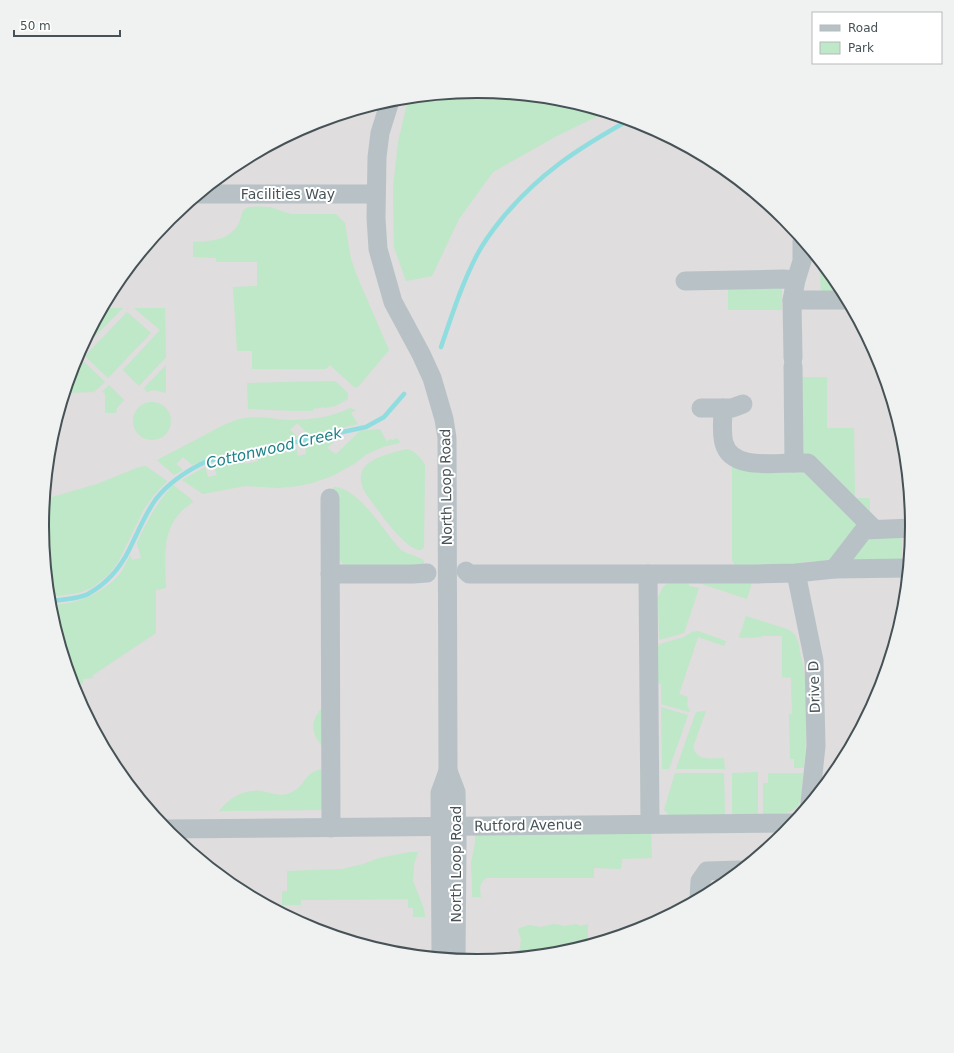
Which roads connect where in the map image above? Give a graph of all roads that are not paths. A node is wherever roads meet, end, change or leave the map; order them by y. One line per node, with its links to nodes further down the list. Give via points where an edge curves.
1 (387, 108): 3 (street, North Loop Road, via 380,132)
2 (208, 194): 3 (street, Facilities Way)
3 (376, 194): 26 (street, North Loop Road, via 378,249 384,276 393,302 432,378 446,432 448,771 456,792)
4 (802, 248): 5 (street, via 802,261)
5 (796, 280): 6 (street, via 783,278); 7 (street)
6 (685, 281)
7 (792, 300): 8 (street); 12 (street)
8 (840, 300)
9 (742, 404): 11 (street)
10 (701, 408): 11 (street)
11 (722, 408): 12 (street, via 724,444 735,458 751,463)
12 (794, 463): 15 (street, via 808,463)
13 (330, 498): 21 (street)
14 (905, 528): 15 (street)
15 (874, 529): 17 (street, via 864,530)
16 (902, 568): 17 (street)
17 (834, 569): 20 (street)
18 (466, 571): 22 (street, via 469,574)
19 (427, 573): 21 (street)
20 (796, 573): 22 (street); 23 (street, Drive D, via 814,661 816,746)
21 (330, 574): 27 (street)
22 (648, 574): 25 (street)
23 (811, 794)
24 (786, 823): 25 (street, Rutford Avenue)
25 (650, 824): 26 (street, Rutford Avenue)
26 (449, 826): 27 (street, Rutford Avenue); 31 (street, North Loop Road); 32 (street, North Loop Road)
27 (331, 828): 28 (street, Rutford Avenue)
28 (174, 829)
29 (732, 870): 30 (street, via 708,871 700,881)
30 (699, 892)
31 (441, 953)
32 (456, 954)

